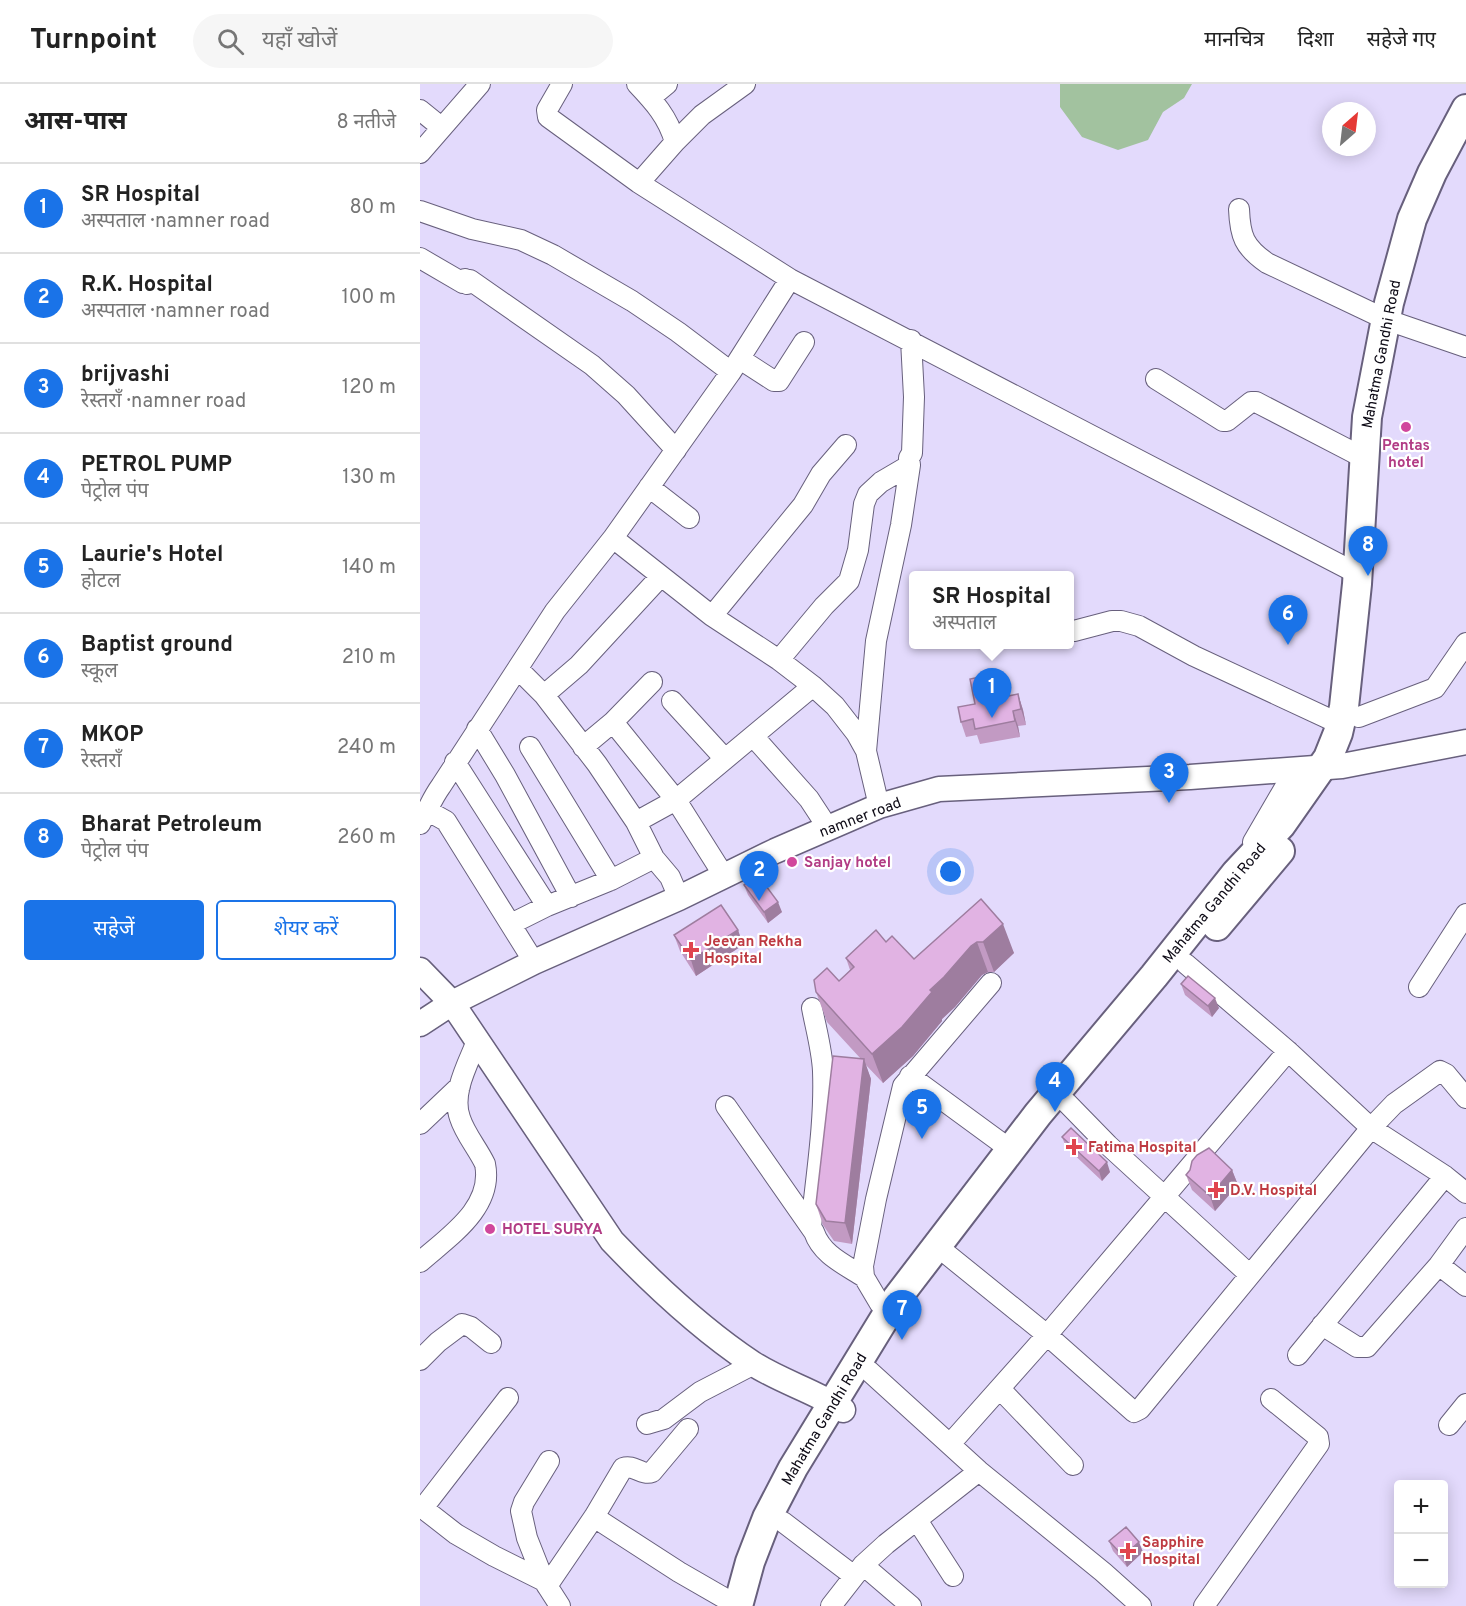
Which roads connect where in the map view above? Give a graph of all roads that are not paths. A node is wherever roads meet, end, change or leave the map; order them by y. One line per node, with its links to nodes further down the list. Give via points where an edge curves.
1 (480, 84): 8 (street)
2 (562, 84): 12 (street, via 547,110 548,117)
3 (667, 84): 5 (street)
4 (745, 84): 9 (street, via 702,115)
5 (644, 91): 9 (street, via 658,105)
6 (1466, 109): 17 (highway, Mahatma Gandhi Road, via 1412,219)
7 (420, 110): 8 (street)
8 (441, 127): 11 (street)
9 (675, 142): 12 (street)
10 (1466, 145): 17 (highway, Mahatma Gandhi Road)
11 (420, 153)
12 (639, 183): 16 (street)
13 (1239, 209): 17 (street, via 1239,231 1256,255)
14 (420, 211): 21 (street, via 521,240 554,255)
15 (420, 258): 24 (street, via 463,284 465,279 467,284 470,280 581,356 626,395)
16 (790, 279): 18 (street); 21 (street)
17 (1391, 321): 20 (street); 25 (highway, Mahatma Gandhi Road, via 1366,417); 41 (highway, Mahatma Gandhi Road, via 1380,427 1367,672)
18 (911, 340): 26 (street, via 914,397); 30 (street)
19 (804, 342): 21 (street, via 779,381)
20 (1466, 347)
21 (735, 366): 24 (street)
22 (1156, 379): 25 (street, via 1223,421 1256,402)
23 (846, 445): 32 (street, via 821,474 803,505)
24 (676, 450): 27 (street)
25 (1364, 458): 30 (highway, Mahatma Gandhi Road)
26 (910, 465): 35 (street, via 868,494 851,578); 48 (street, via 876,641)
27 (650, 487): 28 (street); 29 (street)
28 (689, 518)
29 (613, 538): 31 (street); 36 (street, via 555,611)
30 (1358, 574): 41 (highway, Mahatma Gandhi Road, via 1344,707)
31 (661, 576): 32 (street); 39 (street, via 579,665)
32 (712, 616): 35 (street)
33 (1074, 630): 41 (street, via 1112,621 1138,626 1194,656)
34 (1466, 643): 41 (street, via 1435,688)
35 (779, 660): 38 (street)
36 (518, 669): 39 (street); 43 (street)
37 (652, 682): 42 (street)
38 (813, 686): 44 (street); 48 (street, via 835,706)
39 (544, 695): 47 (street)
40 (672, 701): 49 (street)
41 (1349, 721): 51 (highway, Mahatma Gandhi Road)
42 (613, 722): 47 (street); 52 (street)
43 (477, 729): 50 (street); 60 (street)
44 (753, 736): 49 (street); 56 (street, via 809,799)
45 (1466, 742): 51 (main road, namner road)
46 (530, 747): 59 (street)
47 (583, 747): 55 (street)
48 (866, 751): 53 (street)
49 (725, 759): 52 (street)
50 (455, 762): 54 (street, via 431,799); 62 (street)
51 (1320, 768): 53 (main road, namner road, via 939,789); 66 (highway, Mahatma Gandhi Road, via 1320,801); 82 (highway, Mahatma Gandhi Road, via 1281,825 1232,877)
52 (676, 800): 55 (street); 58 (street)
53 (879, 806): 56 (main road, namner road)
54 (424, 818): 64 (street, via 446,821)
55 (636, 822): 57 (street)
56 (828, 828): 58 (main road, namner road)
57 (654, 858): 59 (street); 61 (street, via 670,877)
58 (724, 876): 61 (main road, namner road)
59 (611, 880): 60 (street)
60 (571, 897): 62 (street)
61 (679, 898): 65 (main road, namner road)
62 (547, 906): 64 (street)
63 (1466, 914): 69 (street)
64 (511, 924): 65 (street)
65 (534, 962): 70 (main road, namner road)
66 (1186, 964): 74 (street); 79 (highway, Mahatma Gandhi Road, via 1155,1006)
67 (420, 970): 70 (main road)
68 (991, 983): 75 (street)
69 (1419, 987)
70 (452, 1003): 72 (main road, namner road); 73 (main road)
71 (812, 1008): 86 (street, via 823,1083)
72 (420, 1024)
73 (477, 1041): 76 (street); 100 (main road, via 612,1241 675,1303)
74 (1288, 1051): 81 (street); 85 (street)
75 (910, 1076): 82 (street); 92 (street, via 902,1091 876,1198)
76 (460, 1086): 80 (street); 89 (street, via 460,1119 485,1164 485,1185 475,1211)
77 (1466, 1098): 81 (street, via 1440,1071 1394,1104)
78 (726, 1106): 86 (street)
79 (1062, 1109): 85 (street); 88 (highway, Mahatma Gandhi Road, via 1020,1157)
80 (420, 1124)
81 (1371, 1128): 83 (street); 91 (street)
82 (1011, 1150): 101 (highway, Mahatma Gandhi Road, via 897,1298)
83 (1445, 1176): 84 (street); 95 (street)
84 (1466, 1194)
85 (1164, 1196): 91 (street); 96 (street)
86 (811, 1227): 92 (street, via 827,1253)
87 (1466, 1228): 90 (street)
88 (948, 1255): 96 (street); 101 (highway, Mahatma Gandhi Road)
89 (420, 1262)
90 (1439, 1265): 93 (street); 95 (street, via 1366,1347 1357,1347)
91 (1250, 1275): 96 (street, via 1138,1411 1131,1411)
92 (864, 1277): 94 (street)
93 (1466, 1286)
94 (880, 1304)
95 (1322, 1325): 98 (street)
96 (1047, 1335): 102 (street)
97 (491, 1343): 99 (street, via 471,1327 460,1324)
98 (1298, 1355)
99 (420, 1360)
100 (754, 1364): 106 (main road); 107 (street, via 700,1392 664,1419)
101 (864, 1367): 106 (highway, Mahatma Gandhi Road); 110 (street)
102 (1000, 1389): 110 (street); 112 (street)
103 (508, 1398): 114 (street)
104 (1271, 1399): 127 (street, via 1318,1437 1319,1444)
105 (1466, 1404): 108 (street)
106 (838, 1406): 117 (highway, Mahatma Gandhi Road); 122 (highway, Mahatma Gandhi Road, via 799,1459 766,1518)
107 (647, 1424)
108 (1449, 1425)
109 (687, 1429): 115 (street, via 652,1472 623,1468)
110 (950, 1444): 113 (street)
111 (549, 1461): 120 (street, via 521,1511)
112 (1073, 1465)
113 (979, 1471): 116 (street); 126 (street)
114 (421, 1507): 120 (street, via 456,1534)
115 (594, 1517): 120 (street); 122 (street)
116 (917, 1520): 118 (street); 119 (street)
117 (783, 1522): 118 (street); 123 (highway, Mahatma Gandhi Road)
118 (858, 1570): 124 (street); 125 (street)
119 (953, 1576)
120 (545, 1584): 121 (street)
121 (560, 1606)
122 (738, 1606)
123 (753, 1606)
124 (831, 1606)
125 (911, 1606)
126 (1141, 1606)
127 (1204, 1606)

